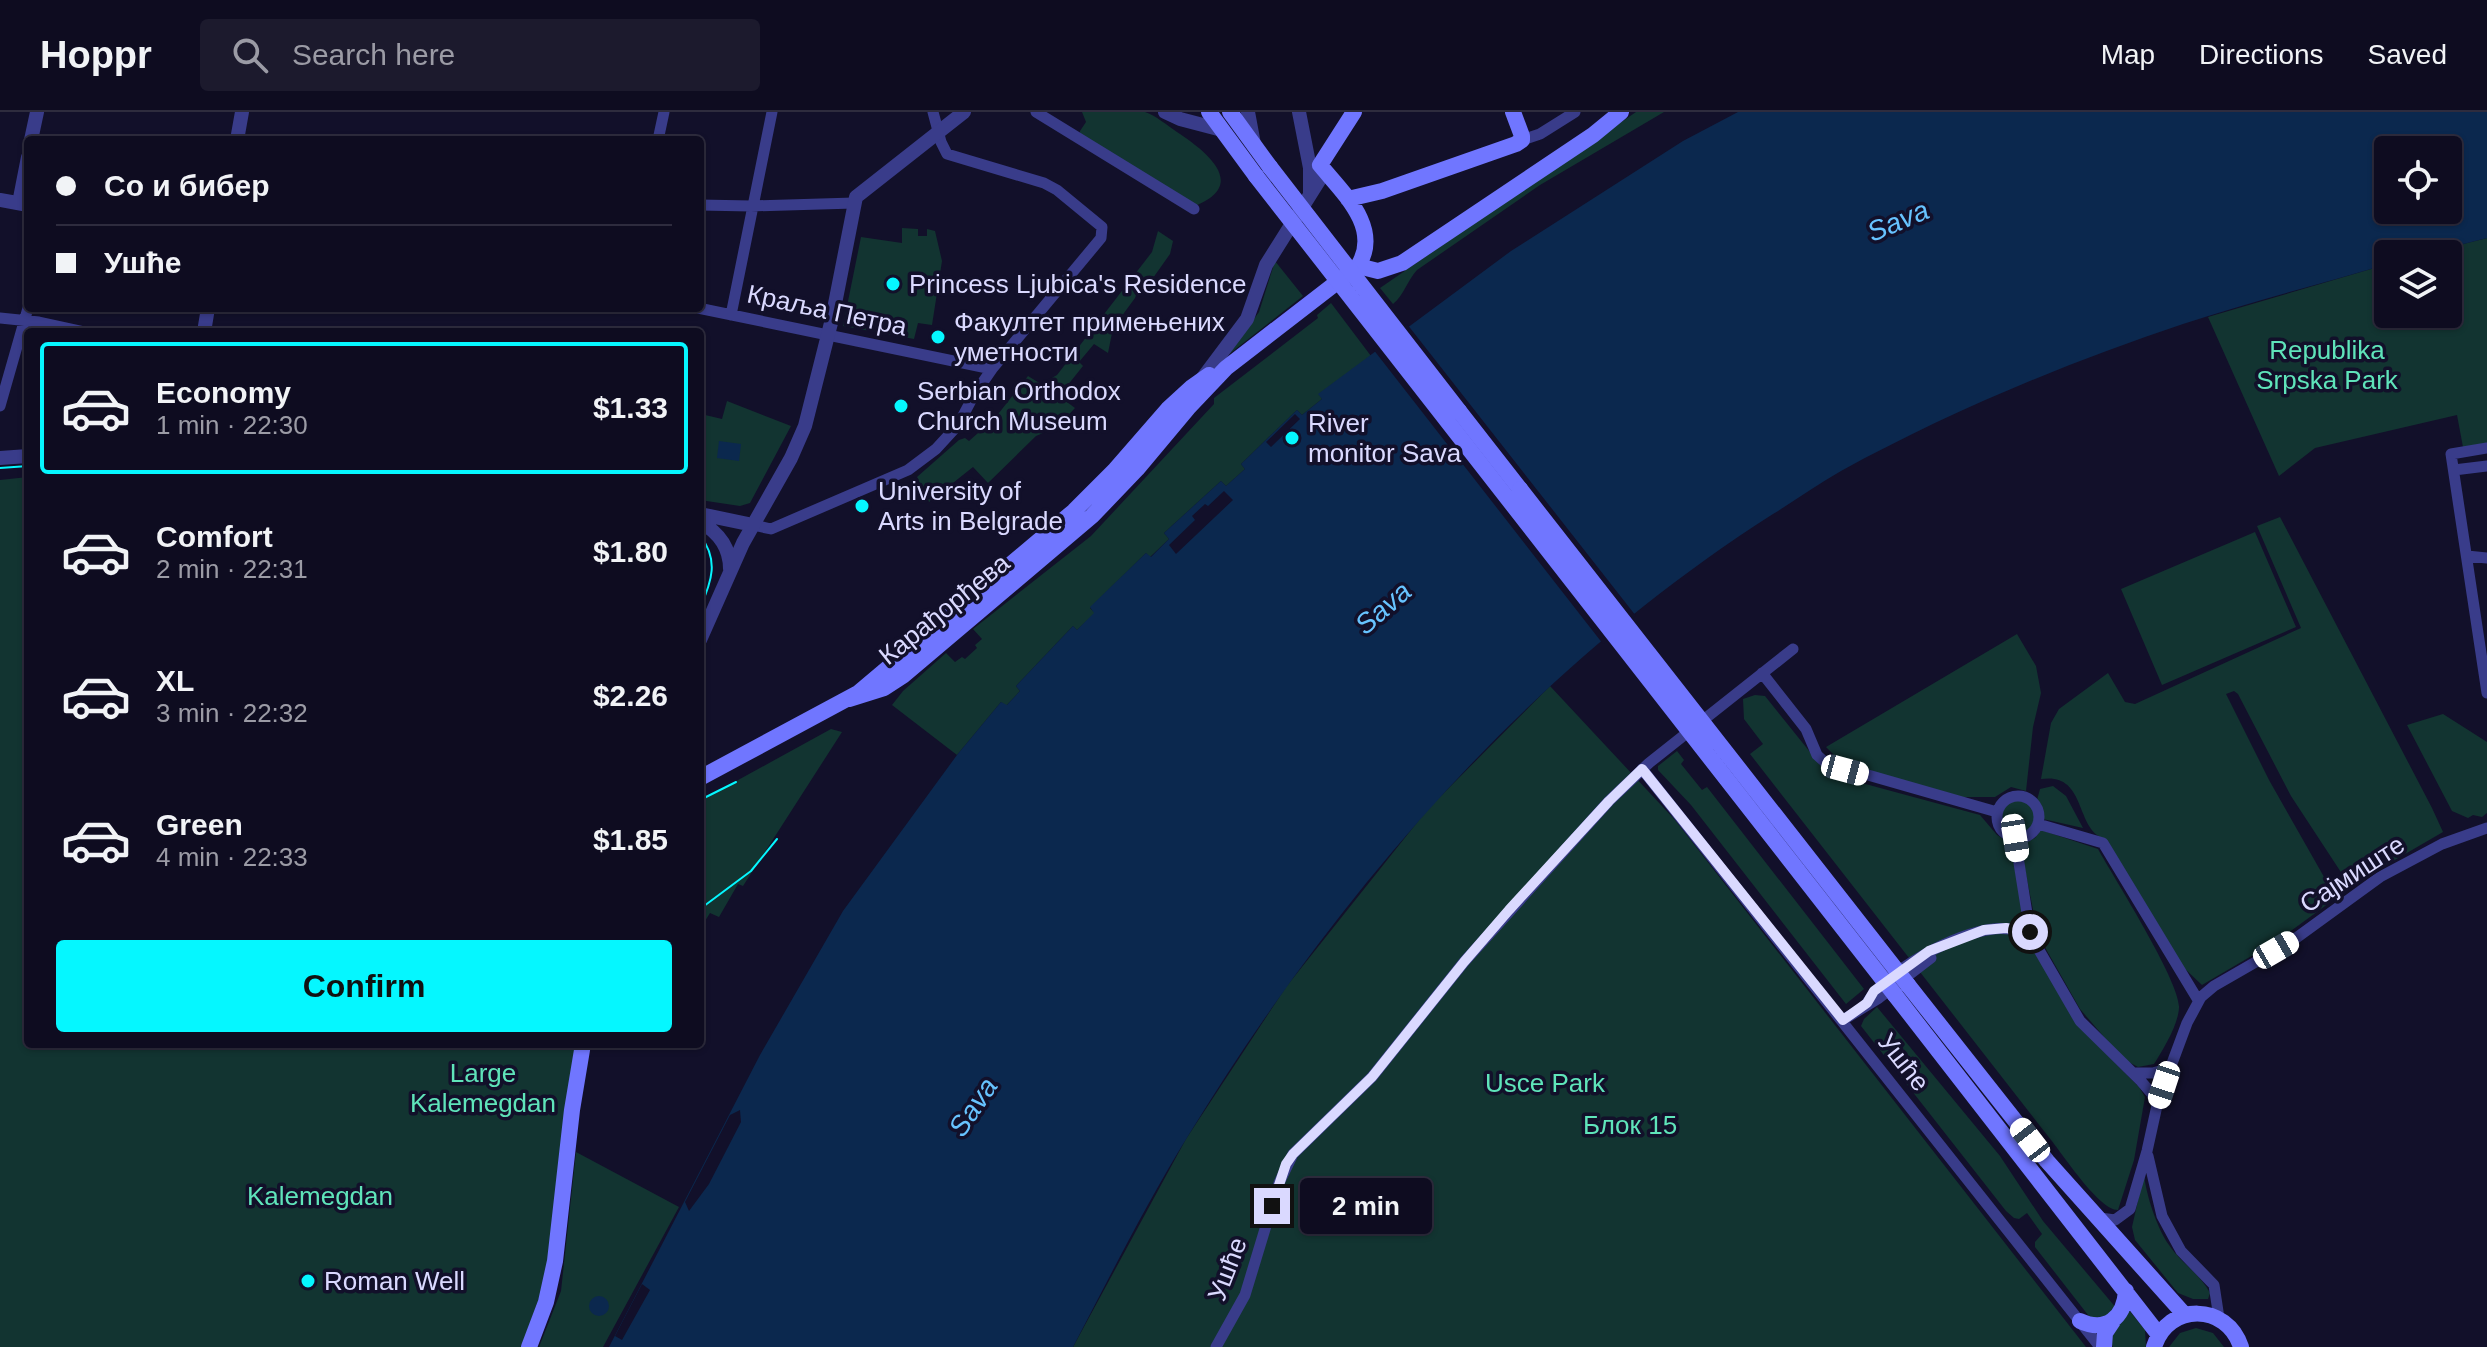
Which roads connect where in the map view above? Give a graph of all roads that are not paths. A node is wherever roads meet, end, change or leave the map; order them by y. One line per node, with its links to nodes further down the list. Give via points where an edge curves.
1 (37, 112): 19 (street)
2 (242, 112): 20 (street)
3 (664, 112): 21 (street)
4 (772, 112): 33 (street)
5 (933, 112): 18 (street)
6 (964, 112): 18 (street)
7 (1036, 112): 34 (street)
8 (1165, 112): 17 (street)
9 (1209, 112): 17 (main road)
10 (1230, 112): 24 (main road)
11 (1248, 112): 24 (street)
12 (1299, 112): 23 (street)
13 (1354, 112): 25 (main road, Карађорђева)
14 (1513, 112): 22 (main road)
15 (1575, 112): 22 (street)
16 (1621, 112): 35 (main road, via 1402,263 1378,271)
17 (1222, 130): 26 (main road)
18 (938, 131): 30 (street, via 858,194); 44 (street, via 947,154 1057,190 1103,230 1099,242)
19 (32, 136)
20 (238, 136)
21 (659, 136)
22 (1522, 140): 28 (main road)
23 (1306, 141): 25 (street); 27 (street)
24 (1256, 148): 26 (main road)
25 (1323, 168): 27 (street, Карађорђева); 28 (main road)
26 (1263, 172): 70 (main road, bridge)
27 (1309, 196): 45 (street, Карађорђева, via 1266,265 1247,319)
28 (1348, 199): 35 (main road, via 1367,238)
29 (0, 200): 31 (street)
30 (854, 203): 33 (street); 41 (street)
31 (23, 204)
32 (704, 205): 33 (street)
33 (751, 206): 37 (street)
34 (1194, 209)
35 (1358, 266): 43 (main road, Карађорђева)
36 (704, 309): 37 (street, Краља Петра)
37 (731, 315): 41 (street, Краља Петра)
38 (0, 318): 39 (street)
39 (35, 325): 40 (street)
40 (56, 328)
41 (828, 335): 44 (street, Краља Петра); 54 (street, via 805,426)
42 (24, 350): 46 (street)
43 (1226, 368): 45 (main road, Карађорђева); 62 (main road, Карађорђева, via 1078,528 904,675)
44 (992, 369): 54 (street, via 958,425 927,458 771,529)
45 (1202, 379): 62 (main road, Карађорђева, via 1072,514)
46 (0, 406)
47 (2487, 448): 51 (street, via 2451,454)
48 (24, 456): 49 (street)
49 (0, 458)
50 (2487, 466): 51 (street)
51 (2454, 470): 55 (street)
52 (704, 515): 54 (street)
53 (704, 525): 57 (street, via 721,538)
54 (753, 525): 57 (street)
55 (2467, 556): 56 (street); 61 (street)
56 (2487, 558)
57 (730, 572): 58 (street)
58 (704, 631)
59 (1793, 649): 60 (street, Ушће)
60 (1762, 673): 63 (street, Ушће); 65 (street, via 1808,732 1821,760)
61 (2487, 693)
62 (849, 699): 64 (main road, Карађорђева)
63 (1642, 769): 72 (street, Ушће); 86 (street, Ушће, via 1509,910 1372,1077 1289,1159 1245,1295)
64 (704, 776)
65 (1997, 812): 66 (street, via 2007,799 2023,797 2036,806); 68 (street, via 2000,829)
66 (2038, 824): 68 (street, via 2031,834); 71 (street, via 2103,843)
67 (2487, 828): 71 (street, Сајмиште, via 2452,840 2360,889 2292,941)
68 (2015, 838): 69 (street)
69 (2030, 932): 72 (street, via 1984,930 1929,951); 75 (street, via 2075,1015)
70 (1902, 990): 78 (main road); 79 (main road)
71 (2198, 1000): 74 (street)
72 (1843, 1020): 82 (street, Ушће)
73 (582, 1048): 85 (main road, via 553,1274)
74 (2170, 1068): 75 (street); 76 (street)
75 (2134, 1073): 76 (street)
76 (2158, 1101): 77 (street)
77 (2147, 1151): 78 (street, via 2127,1213 2112,1221); 81 (street, via 2162,1216 2181,1251 2214,1285)
78 (2096, 1216): 80 (main road)
79 (2126, 1291): 83 (main road); 84 (main road)
80 (2184, 1314): 81 (main road); 84 (main road, via 2167,1324)
81 (2219, 1318): 88 (main road, via 2235,1332)
82 (2080, 1321): 83 (main road, via 2096,1327); 87 (street, Ушће)
83 (2113, 1321): 87 (main road)
84 (2157, 1341)
85 (529, 1347)
86 (1216, 1347)
87 (2102, 1347)
88 (2241, 1347)

